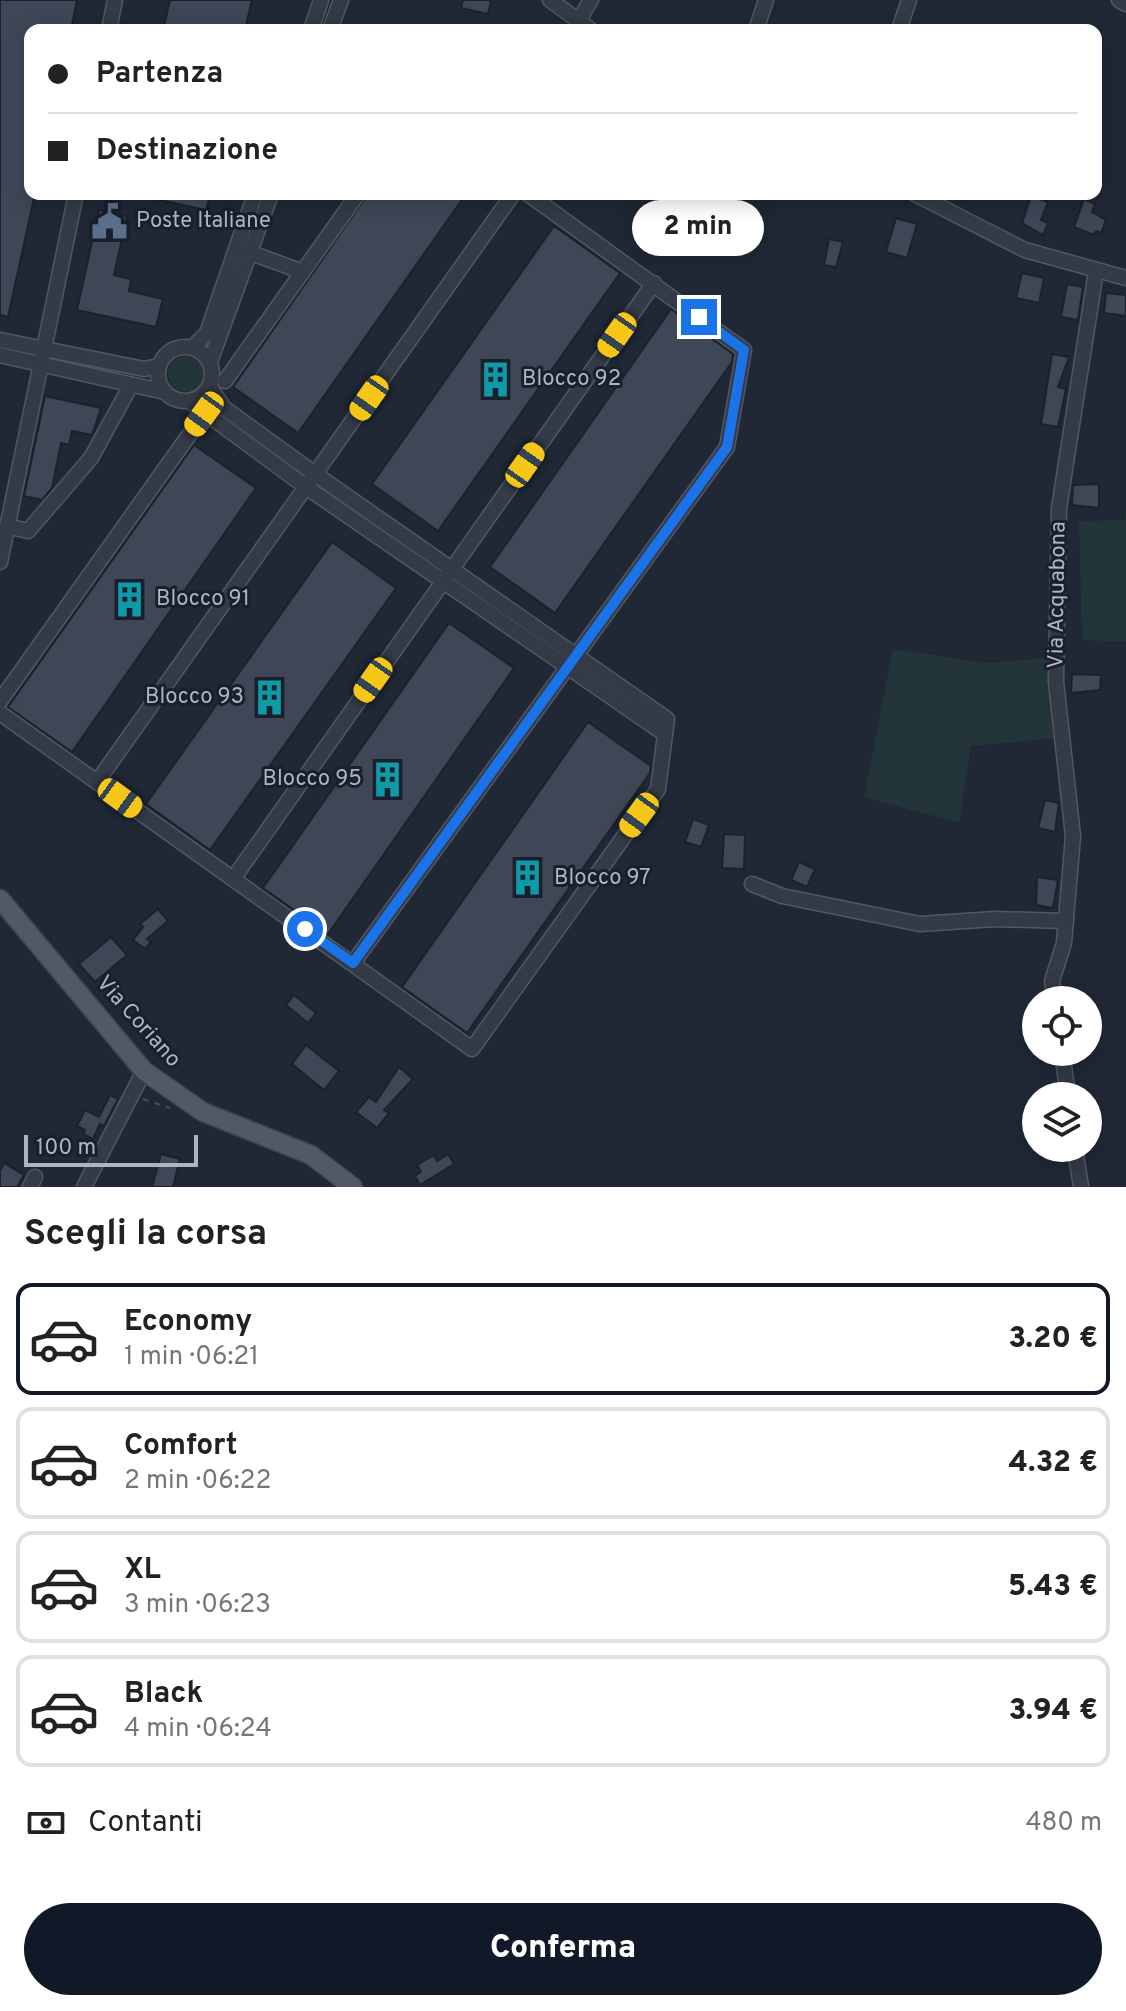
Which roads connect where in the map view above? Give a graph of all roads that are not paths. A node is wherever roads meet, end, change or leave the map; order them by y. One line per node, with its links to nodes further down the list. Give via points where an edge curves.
1 (115, 0): 11 (street)
2 (321, 0): 12 (street)
3 (341, 0): 13 (street)
4 (550, 0): 10 (street)
5 (591, 0): 10 (street)
6 (766, 0): 15 (street)
7 (909, 0): 16 (street)
8 (1119, 0): 9 (street)
9 (1126, 4)
10 (579, 20): 14 (street)
11 (110, 24)
12 (313, 24)
13 (332, 24)
14 (584, 24)
15 (758, 24)
16 (901, 24)
17 (75, 200): 32 (street)
18 (254, 200): 24 (street)
19 (268, 200): 24 (street)
20 (354, 200): 26 (street)
21 (509, 200): 41 (street)
22 (536, 200): 28 (street)
23 (927, 200): 25 (street, via 1025,250)
24 (244, 250): 26 (street); 30 (street, via 207,333); 33 (street)
25 (1096, 271): 27 (street); 52 (street, Via Acquabona, via 1059,508 1056,682 1073,836)
26 (303, 272): 35 (street)
27 (1126, 278)
28 (654, 283): 44 (street); 45 (street, via 744,350 727,447)
29 (0, 340): 32 (street)
30 (193, 347): 33 (street); 34 (street, via 170,351)
31 (0, 355): 32 (street)
32 (42, 356): 34 (street, via 144,369); 36 (street); 42 (street)
33 (210, 362): 37 (street)
34 (159, 366): 38 (street)
35 (225, 381)
36 (124, 383): 38 (street); 42 (street, via 91,458 28,531)
37 (210, 387): 39 (street); 41 (street, via 224,408)
38 (165, 392): 39 (street)
39 (189, 401): 40 (street)
40 (204, 414): 41 (street); 46 (street)
41 (310, 480): 44 (street); 48 (street)
42 (7, 526): 43 (street)
43 (0, 562)
44 (447, 575): 45 (street); 49 (street)
45 (571, 661): 53 (street); 53 (street, via 666,727 658,789 472,1049)
46 (0, 701)
47 (0, 713): 48 (street)
48 (97, 782): 49 (street)
49 (233, 879): 53 (street)
50 (752, 884): 52 (street, via 782,896 920,924)
51 (0, 899): 55 (main road, Via Coriano)
52 (1066, 921): 54 (street, Via Acquabona)
53 (353, 963)
54 (1053, 986)
55 (144, 1071): 57 (street); 58 (main road, Via Coriano, via 203,1112 311,1155)
56 (1077, 1162): 59 (street)
57 (84, 1187)
58 (353, 1187)
59 (1081, 1187)

